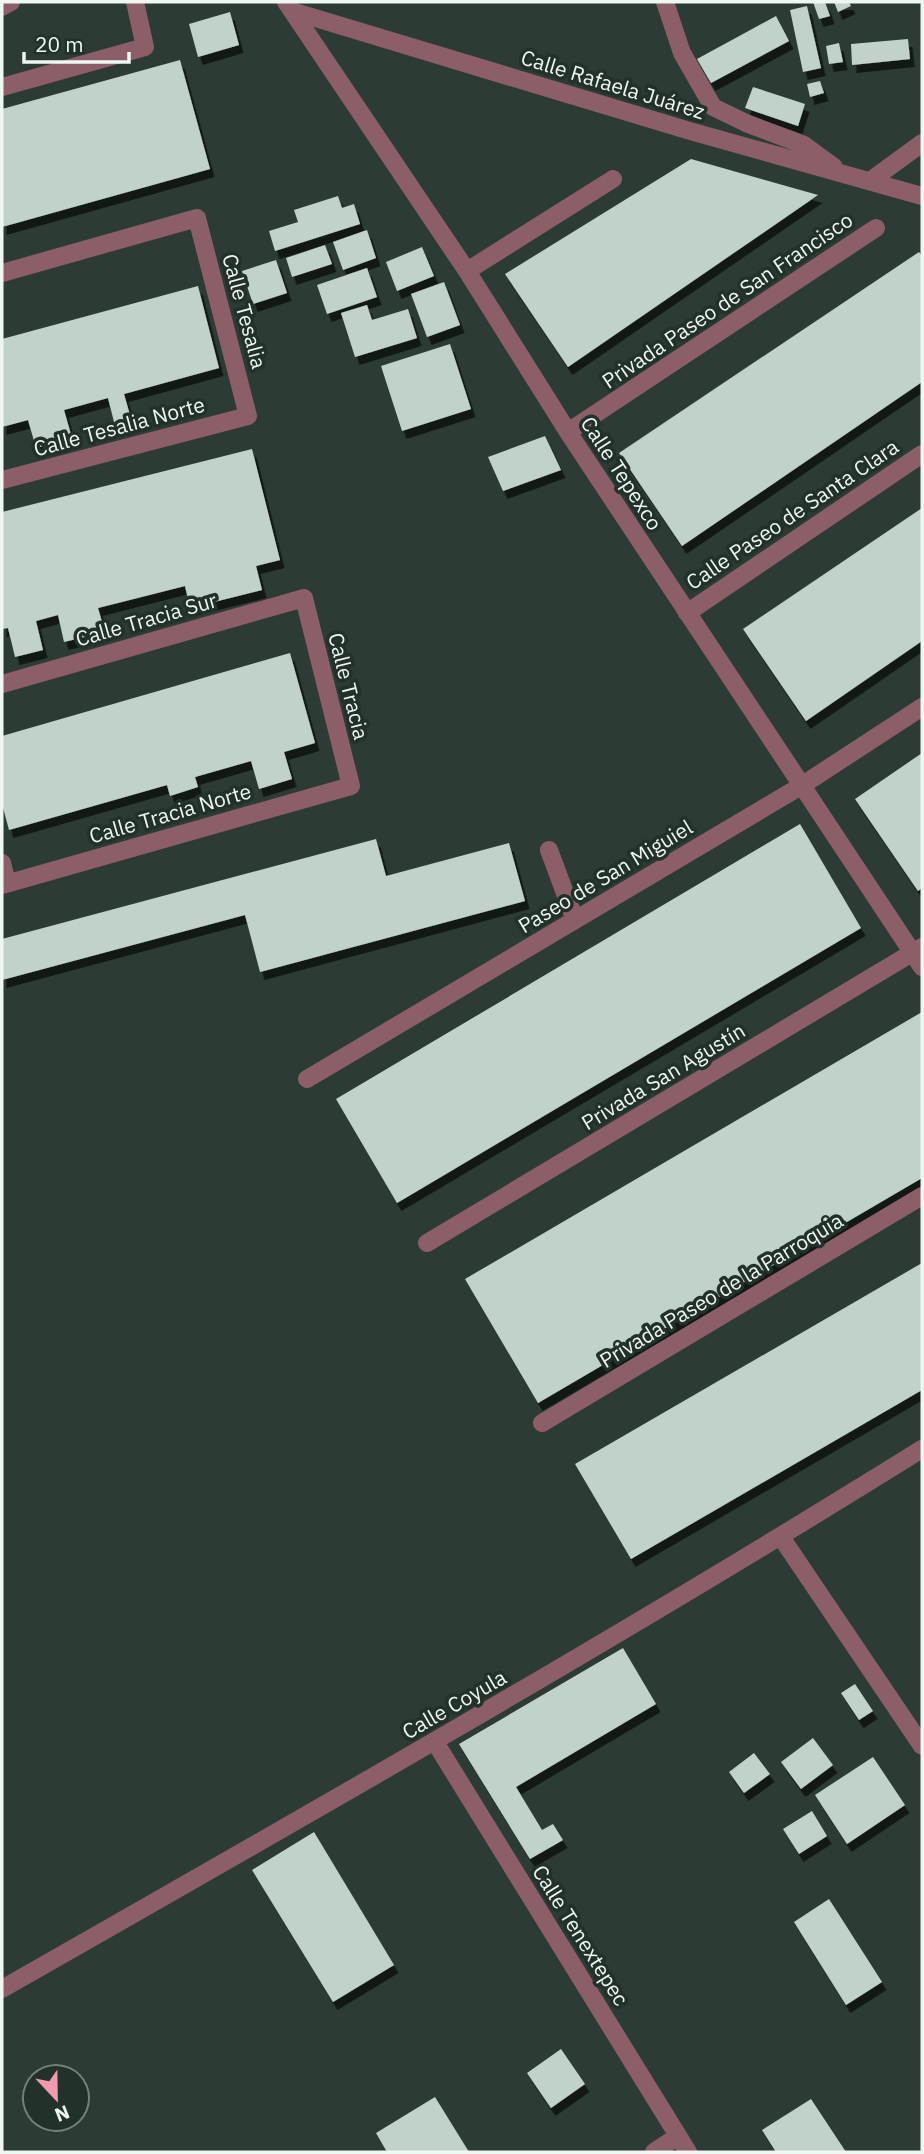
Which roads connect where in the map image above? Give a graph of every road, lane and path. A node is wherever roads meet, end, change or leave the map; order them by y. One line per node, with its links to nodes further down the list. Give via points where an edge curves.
1 (11, 2): 5 (street)
2 (135, 2): 6 (street, via 145,47)
3 (665, 2): 8 (street, via 682,52 713,107 804,145)
4 (289, 6): 8 (street, Calle Rafaela Juárez); 13 (street, Calle Tepexco)
5 (2, 7)
6 (2, 87)
7 (922, 143): 10 (street)
8 (843, 174): 10 (street, Calle Rafaela Juárez)
9 (613, 179): 13 (street)
10 (870, 181): 11 (street, Calle Rafaela Juárez)
11 (922, 196)
12 (876, 229): 16 (street, Privada Paseo de San Francisco)
13 (467, 271): 16 (street, Calle Tepexco)
14 (2, 273): 15 (street, Calle Tesalia, via 197,218)
15 (248, 416): 18 (street, Calle Tesalia Norte)
16 (568, 432): 20 (street, Calle Tepexco)
17 (922, 454): 20 (street, Calle Paseo de Santa Clara)
18 (2, 480)
19 (303, 598): 21 (street, Calle Tracia Sur); 23 (street, Calle Tracia)
20 (687, 613): 24 (street, Calle Tepexco)
21 (2, 684)
22 (922, 707): 24 (street, Paseo de San Miguiel)
23 (351, 786): 27 (street, Calle Tracia Norte)
24 (801, 786): 28 (street, Paseo de San Miguiel); 29 (street, Calle Tepexco)
25 (549, 850): 28 (street)
26 (2, 863): 27 (street)
27 (4, 884)
28 (575, 920): 30 (street, Paseo de San Miguiel)
29 (919, 955): 32 (street, Privada San Agustín)
30 (307, 1079)
31 (922, 1196): 33 (street, Privada Paseo de la Parroquia)
32 (427, 1243)
33 (542, 1423)
34 (922, 1449): 35 (street, Calle Coyula)
35 (781, 1537): 36 (street, Calle Coyula); 37 (street)
36 (435, 1742): 38 (street, Calle Coyula); 39 (street, Calle Tenextepec)
37 (922, 1746)
38 (2, 1989)
39 (678, 2136): 40 (street); 41 (street, Calle Tenextepec)
40 (654, 2152)
41 (688, 2152)

